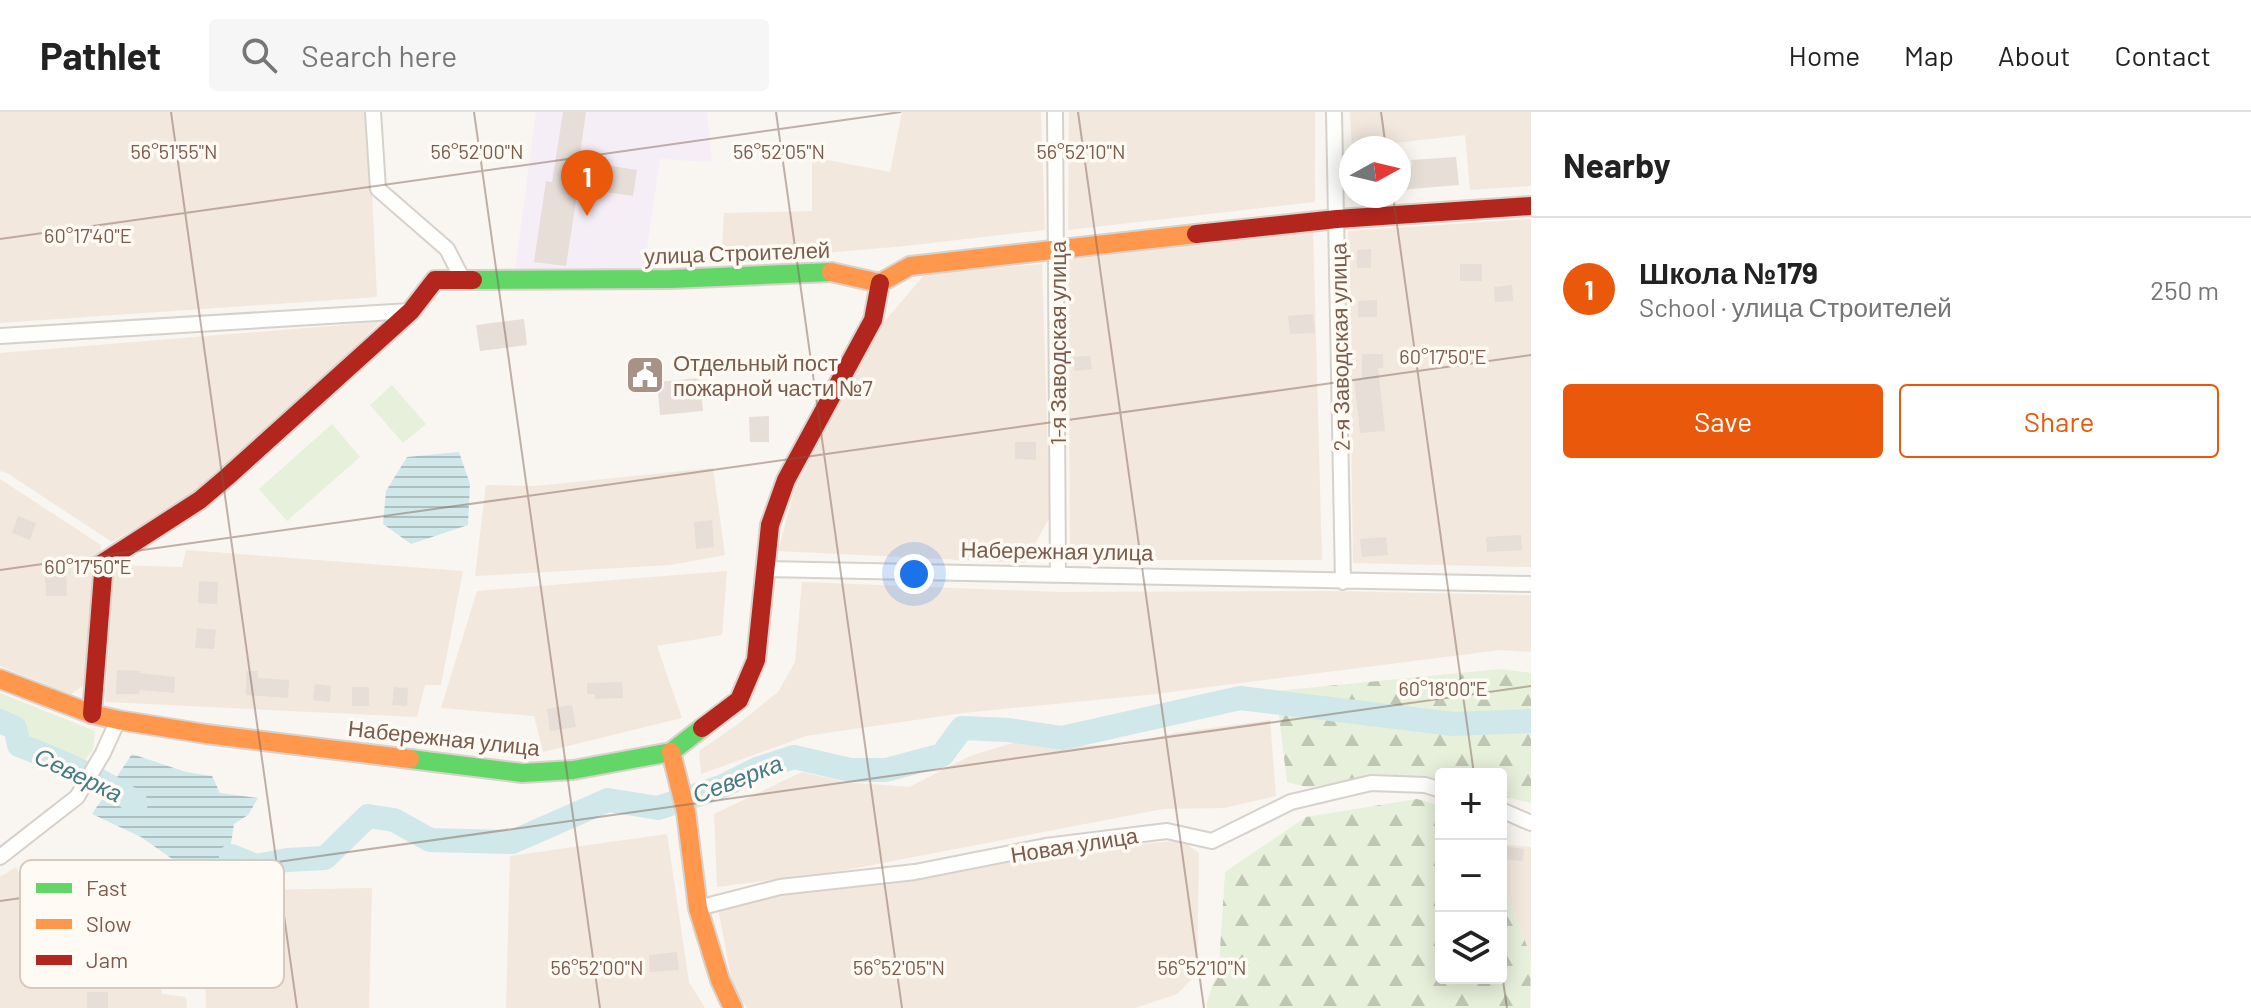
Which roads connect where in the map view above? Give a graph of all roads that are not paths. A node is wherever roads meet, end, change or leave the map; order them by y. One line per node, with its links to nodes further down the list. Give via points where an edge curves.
1 (373, 112): 7 (street, via 378,189 447,249)
2 (1055, 112): 6 (street, 1-я Заводская улица)
3 (1334, 112): 5 (street, 2-я Заводская улица)
4 (1531, 206): 5 (street)
5 (1337, 219): 6 (street); 13 (street, 2-я Заводская улица)
6 (1057, 250): 8 (street, via 910,266); 12 (street, 1-я Заводская улица)
7 (463, 280): 8 (street, улица Строителей, via 837,272); 9 (street, улица Строителей, via 435,280)
8 (880, 283): 11 (street, via 873,320 786,480 770,525)
9 (411, 311): 10 (street); 16 (street, via 200,500 104,562)
10 (0, 336)
11 (764, 569): 12 (street, Набережная улица); 18 (street, Набережная улица, via 756,660 739,700)
12 (1058, 574): 13 (street, Набережная улица)
13 (1343, 582): 14 (street, Набережная улица)
14 (1531, 584)
15 (0, 679): 16 (street, Набережная улица)
16 (92, 714): 17 (street, Набережная улица)
17 (118, 720): 18 (street, Набережная улица, via 522,773 573,770); 22 (street, via 77,797)
18 (671, 752): 23 (street, via 686,812)
19 (1435, 788): 23 (street, Новая улица, via 1371,783 1291,802 1212,841 1167,831 1091,840 915,872 780,887)
20 (1507, 813): 21 (street)
21 (1531, 823)
22 (0, 857)
23 (698, 908): 24 (street)
24 (733, 1008)

